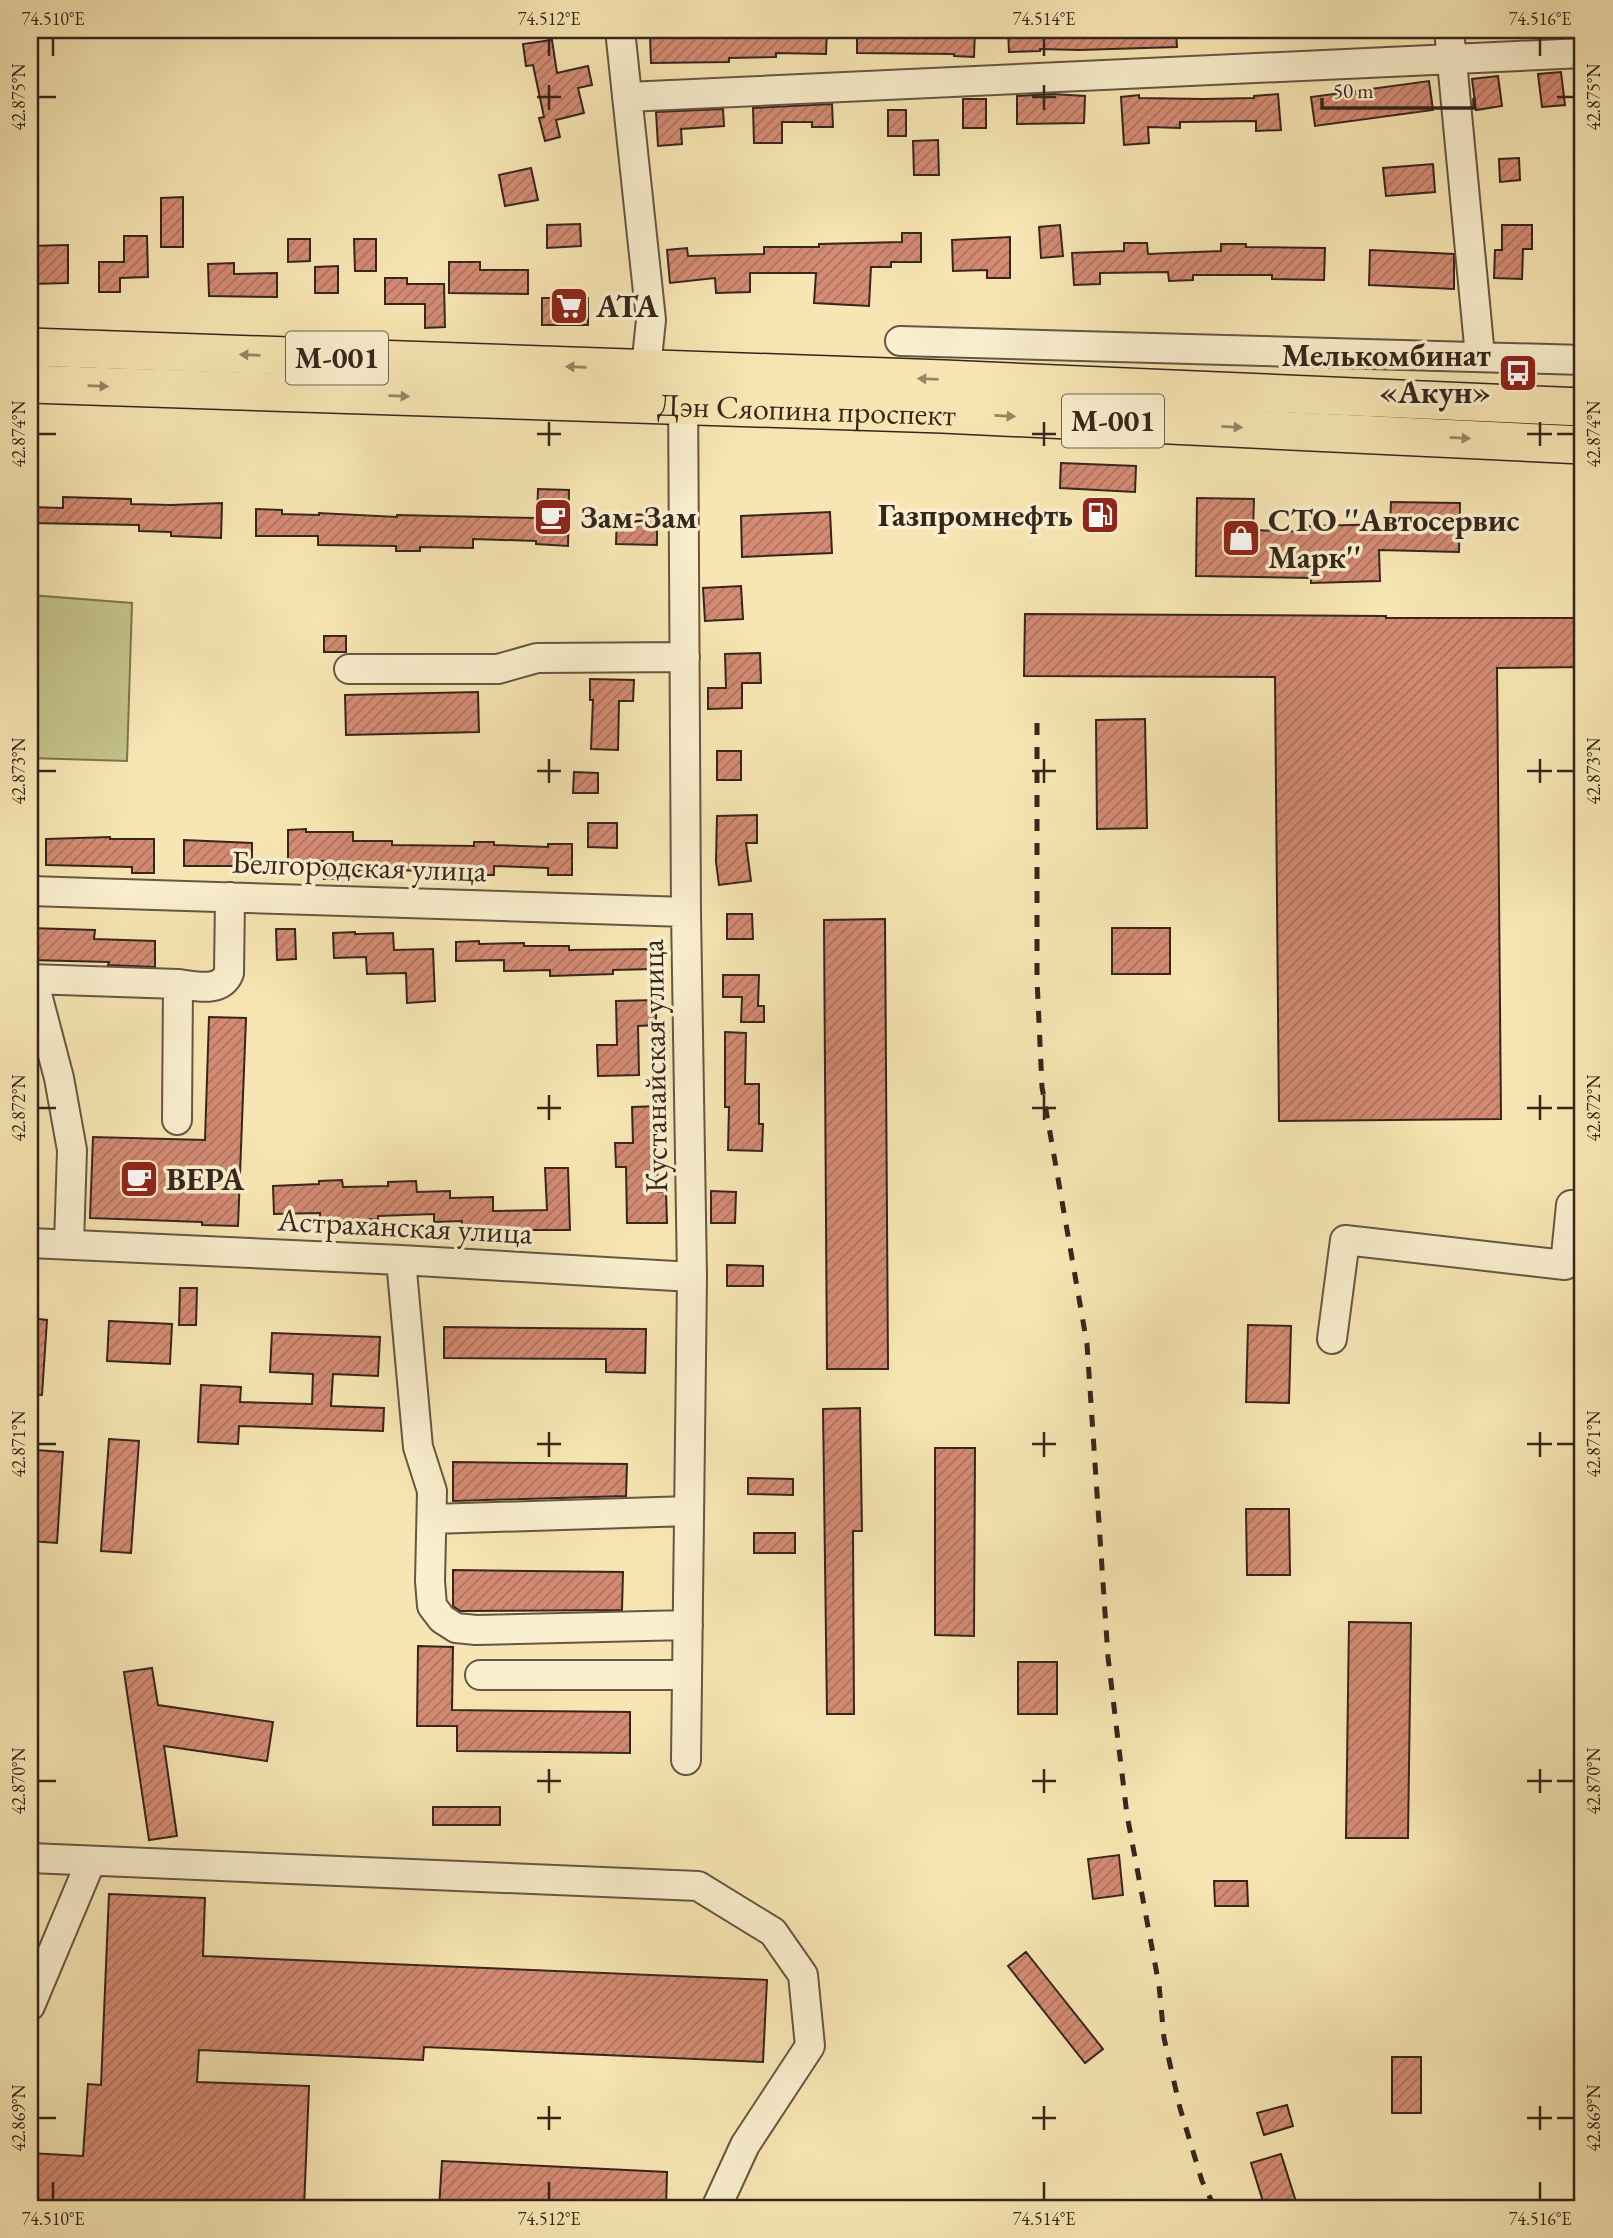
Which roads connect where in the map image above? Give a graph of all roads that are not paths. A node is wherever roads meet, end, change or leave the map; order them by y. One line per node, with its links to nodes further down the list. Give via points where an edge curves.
1 (620, 30): 5 (street)
2 (1449, 30): 4 (street)
3 (1583, 53): 4 (street)
4 (1452, 60): 5 (street); 8 (street)
5 (627, 97): 12 (street, via 651,320)
6 (900, 341): 8 (street)
7 (30, 347): 12 (main road, Дэн Сяопина проспект / M-001, one-way to 7)
8 (1480, 356): 9 (street)
9 (1583, 360)
10 (682, 370): 12 (main road, Дэн Сяопина проспект / M-001); 13 (street, Кустанайская улица); 14 (main road, Дэн Сяопина проспект / M-001, one-way to 10)
11 (30, 384): 12 (main road, Дэн Сяопина проспект / M-001, one-way to 12)
12 (644, 387): 13 (main road, Дэн Сяопина проспект / M-001)
13 (683, 406): 15 (main road, Дэн Сяопина проспект / M-001, one-way to 15); 16 (street, Кустанайская улица)
14 (1583, 407)
15 (1583, 445)
16 (685, 657): 17 (street, via 537,658 498,669); 20 (street, Кустанайская улица)
17 (349, 669)
18 (30, 891): 19 (street, Белгородская улица)
19 (230, 897): 20 (street, Белгородская улица); 22 (street, via 226,980 210,987)
20 (686, 912): 28 (street, Кустанайская улица)
21 (31, 979): 22 (street); 26 (street, via 59,1078 72,1150)
22 (178, 984): 23 (street)
23 (177, 1120)
24 (1583, 1205): 29 (street, via 1571,1205 1565,1265 1345,1240)
25 (30, 1243): 26 (street, Астраханская улица)
26 (69, 1244): 27 (street, Астраханская улица)
27 (401, 1260): 28 (street, Астраханская улица); 31 (street, via 418,1447 432,1491)
28 (692, 1277): 30 (street, Кустанайская улица)
29 (1332, 1339)
30 (689, 1511): 31 (street); 32 (street, Кустанайская улица)
31 (432, 1519): 32 (street, via 432,1606 456,1628)
32 (688, 1625): 34 (street, Кустанайская улица)
33 (480, 1675): 34 (street)
34 (687, 1675): 35 (street, Кустанайская улица)
35 (685, 1760)
36 (30, 1858): 37 (street)
37 (91, 1861): 38 (street); 39 (street, via 698,1886 773,1932 781,1943 803,1975 810,2046 746,2145)
38 (30, 2006)
39 (716, 2208)

